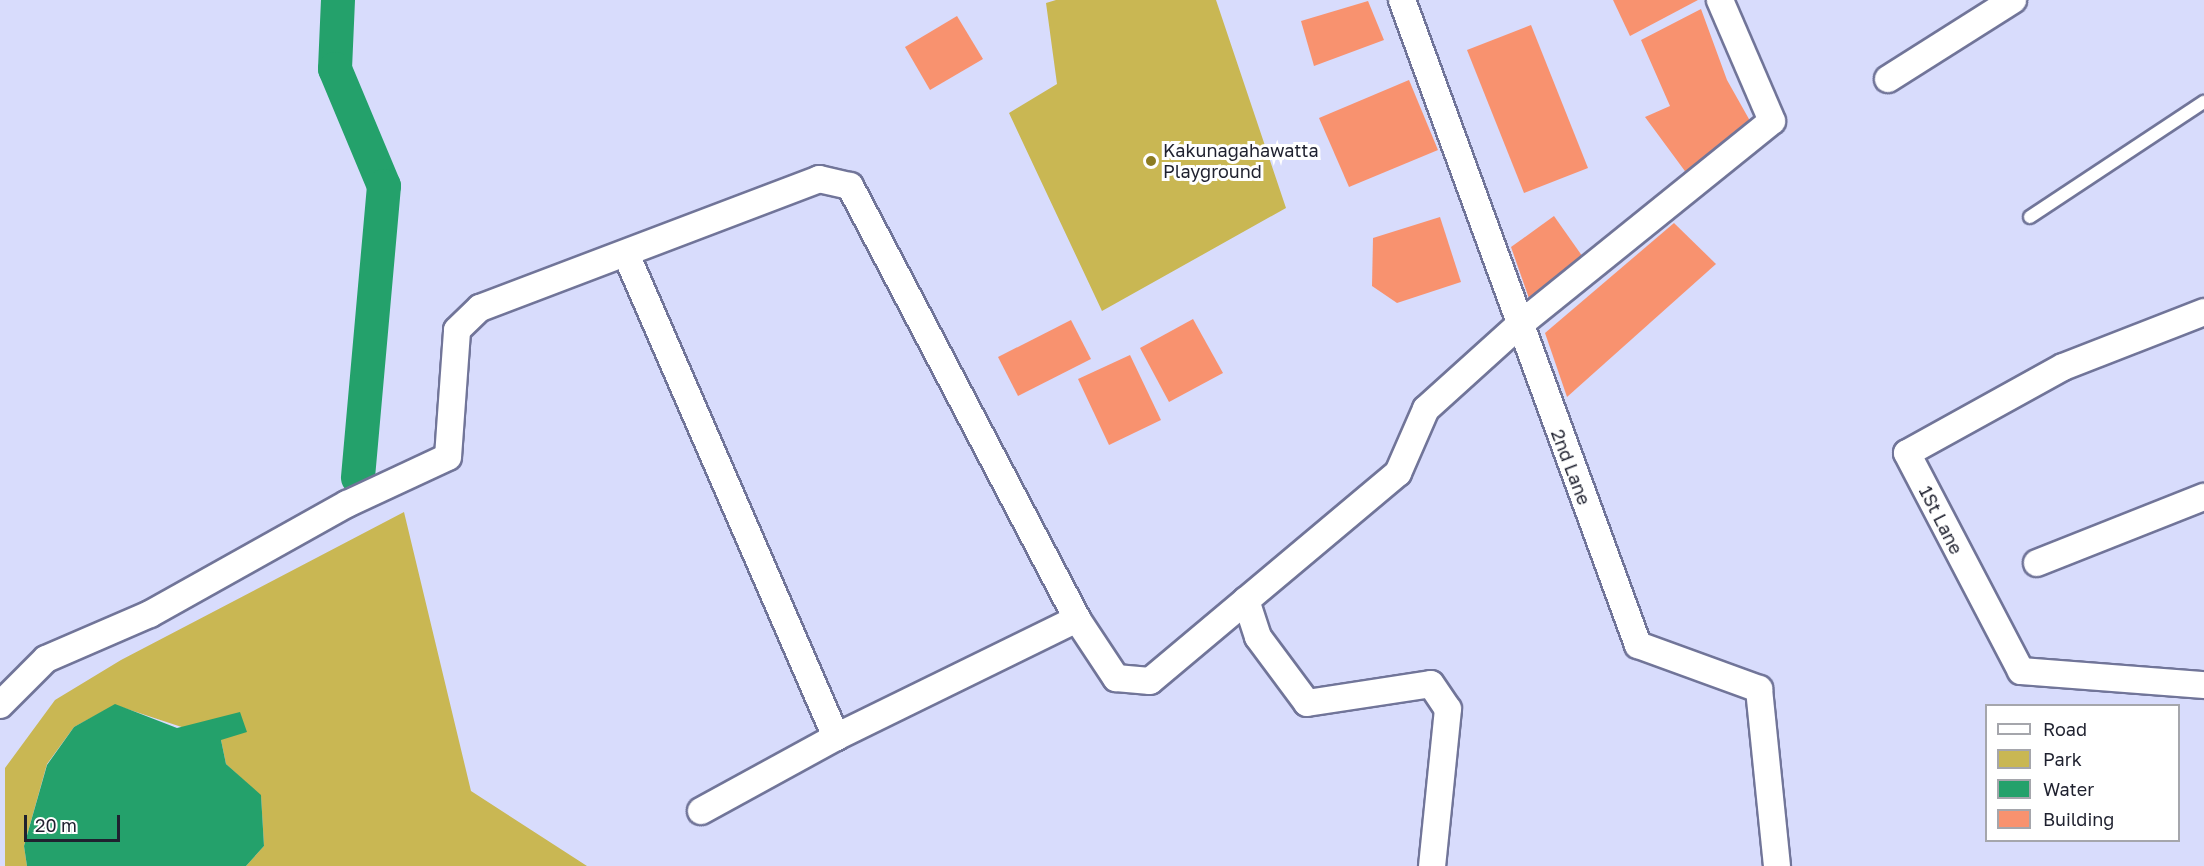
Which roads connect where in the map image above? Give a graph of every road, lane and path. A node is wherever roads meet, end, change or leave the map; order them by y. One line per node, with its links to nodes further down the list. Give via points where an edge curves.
1 (1402, 0): 9 (street, 2nd Lane)
2 (1720, 0): 9 (street, via 1772,121)
3 (2013, 0): 4 (street)
4 (1888, 79)
5 (2204, 102): 6 (lane)
6 (2030, 217)
7 (626, 254): 13 (street, via 819,179 850,186); 15 (street, via 480,308 457,330 448,457 347,504 150,614 46,660); 16 (street)
8 (2204, 312): 14 (street, 1St Lane, via 2063,367 1907,453 2021,671)
9 (1518, 326): 12 (street, via 1426,409 1398,473); 19 (street, 2nd Lane, via 1638,645 1759,689)
10 (2204, 497): 11 (street)
11 (2037, 563)
12 (1246, 600): 13 (street, via 1150,681 1116,678); 18 (street, via 1258,637 1307,703 1431,684 1448,709)
13 (1077, 619): 16 (street)
14 (2204, 685)
15 (0, 705)
16 (836, 737): 17 (street)
17 (701, 810)
18 (1432, 866)
19 (1777, 866)

